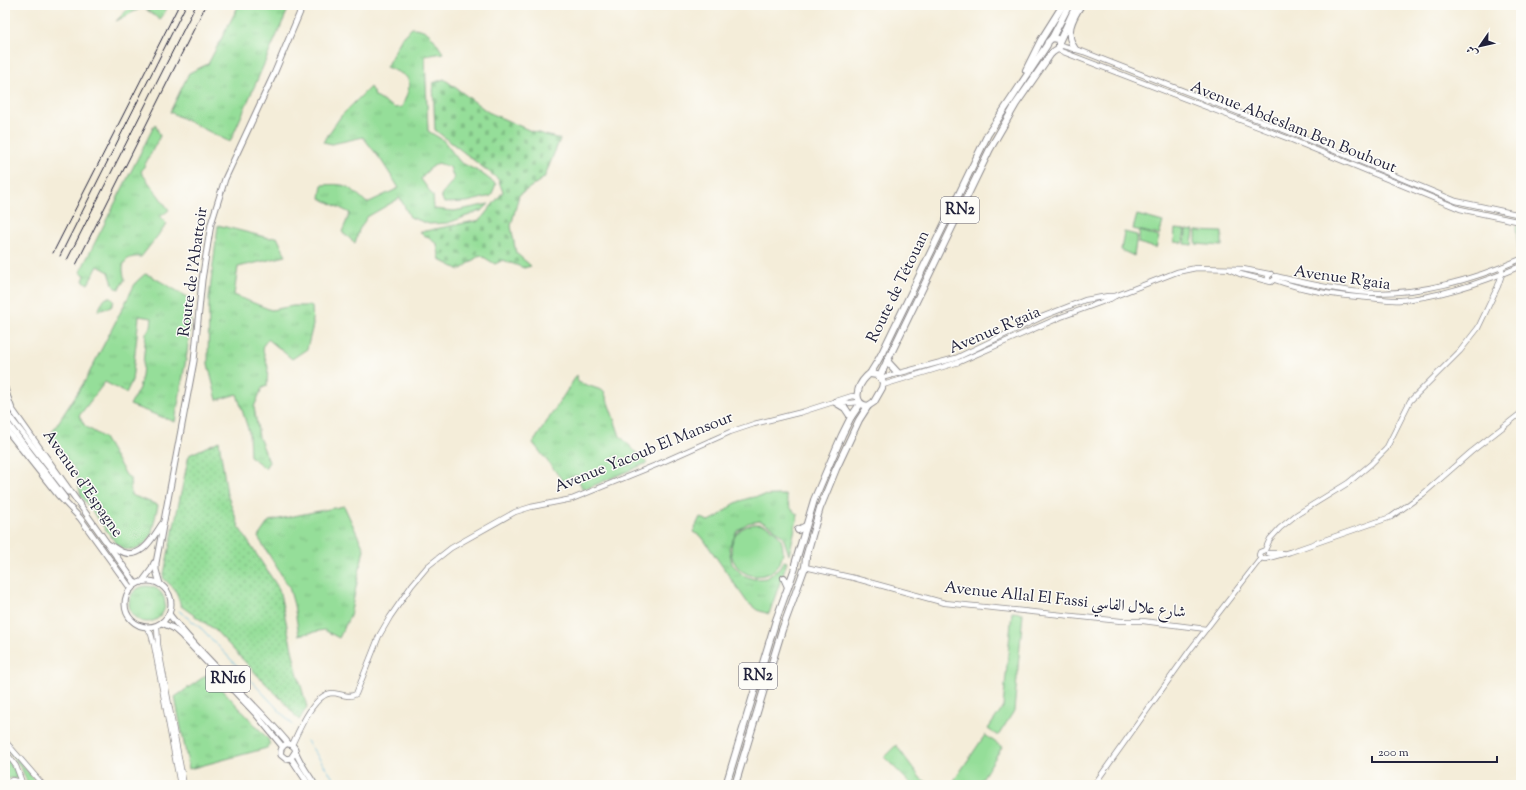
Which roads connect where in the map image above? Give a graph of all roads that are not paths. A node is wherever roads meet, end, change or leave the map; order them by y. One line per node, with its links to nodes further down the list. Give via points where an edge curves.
1 (303, 5): 39 (main road, Route de l’Abattoir, via 226,179 214,212 202,280 194,361)
2 (1063, 5): 5 (highway)
3 (1069, 5): 5 (highway); 6 (highway, Route de Tétouan / RN2)
4 (1079, 6): 8 (highway, Route de Tétouan / RN2, via 1069,19); 9 (highway, via 1069,32 1070,40)
5 (1054, 19): 10 (highway)
6 (1052, 38): 7 (highway, Route de Tétouan / RN2); 8 (highway, via 1056,38)
7 (1047, 45): 8 (highway, via 1049,50); 10 (highway, Route de Tétouan / RN2)
8 (1058, 47): 9 (street, Avenue Abdeslam Ben Bouhout); 12 (street, Avenue Abdeslam Ben Bouhout, via 1460,209); 22 (highway, Route de Tétouan / RN2, via 1016,104 990,149)
9 (1076, 49): 11 (street, Avenue Abdeslam Ben Bouhout, via 1289,132 1456,201)
10 (1015, 92): 24 (highway, Route de Tétouan / RN2, via 988,134)
11 (1521, 215)
12 (1521, 222)
13 (1521, 259): 15 (street, Avenue R'gaia)
14 (1521, 266): 18 (street, Avenue R'gaia)
15 (1502, 267): 18 (street); 19 (street, Avenue R'gaia, via 1435,288 1403,292 1348,291)
16 (1231, 270): 17 (street, Avenue R'gaia, via 1243,269); 20 (street, Avenue R'gaia); 21 (street, Avenue R'gaia, via 1205,268 1177,272)
17 (1269, 274): 19 (street); 20 (street)
18 (1502, 274): 19 (street, Avenue R'gaia, via 1443,292 1400,300 1326,293); 43 (street, via 1478,328 1460,351 1410,401 1386,449 1348,483 1296,515 1280,528 1270,539)
19 (1275, 278): 20 (street, via 1271,282)
20 (1268, 280)
21 (1115, 296): 23 (street, Avenue R'gaia, via 1086,300 1044,316 956,358); 26 (street, Avenue R'gaia, via 959,362)
22 (887, 361): 23 (highway); 25 (highway, Route de Tétouan / RN2)
23 (898, 373): 25 (street, Avenue R'gaia)
24 (870, 374): 25 (highway); 30 (highway, Route de Tétouan / RN2, via 864,379 858,392)
25 (880, 377): 26 (highway)
26 (883, 385): 32 (highway, RN2, via 874,402)
27 (5, 388): 28 (main road, Avenue d'Espagne)
28 (8, 398): 31 (main road); 37 (main road, Avenue d'Espagne, via 12,409)
29 (837, 401): 30 (street, Avenue Yacoub El Mansour, via 852,396); 34 (highway); 61 (street, Avenue Yacoub El Mansour, via 730,432 572,499 515,512 451,548 421,574 390,617 379,636 356,694 325,694 315,704)
30 (859, 401): 32 (highway); 34 (highway, Route de Tétouan / RN2)
31 (5, 406)
32 (868, 406): 48 (highway, RN2, via 839,462 820,508)
33 (1521, 413): 44 (street, via 1423,494 1391,517)
34 (851, 417): 40 (highway, Route de Tétouan / RN2, via 814,500)
35 (7, 418): 37 (main road); 38 (main road)
36 (6, 430): 38 (main road, Avenue d'Espagne, via 58,495)
37 (85, 514): 42 (main road, Avenue d'Espagne)
38 (80, 518): 55 (main road, Avenue d'Espagne)
39 (163, 522): 42 (main road, via 148,545 137,552 123,552); 45 (main road, Route de l’Abattoir)
40 (806, 526): 41 (highway); 47 (highway, Route de Tétouan / RN2)
41 (798, 530)
42 (106, 542): 52 (main road, Avenue d'Espagne)
43 (1266, 551): 44 (street); 46 (street, via 1268,555); 46 (street, via 1260,554)
44 (1287, 553): 46 (street)
45 (157, 556): 51 (main road, Route de l’Abattoir); 53 (main road, Route de l’Abattoir, via 156,570)
46 (1264, 558): 59 (street)
47 (796, 562): 48 (highway, via 800,560); 49 (highway, RN2)
48 (804, 567): 49 (highway, via 798,571); 59 (street, Avenue Allal El Fassi شارع علال الفاسي, via 945,603); 74 (highway, RN2, via 782,630)
49 (795, 568): 54 (highway, RN2)
50 (784, 578): 54 (highway)
51 (142, 582): 52 (main road); 53 (main road)
52 (136, 584): 55 (main road)
53 (160, 584): 56 (main road, via 171,600)
54 (788, 587): 73 (highway, RN2)
55 (131, 589): 58 (main road, via 126,596 125,604 129,618 135,624)
56 (169, 614): 57 (main road); 61 (main road, RN16)
57 (160, 625): 58 (main road); 62 (main road, RN16, via 173,628 182,636 255,713); 70 (street, via 158,644)
58 (147, 628): 69 (street, via 154,645)
59 (1206, 629): 75 (street)
60 (5, 741): 68 (street)
61 (290, 745): 62 (main road); 64 (main road, RN16, via 295,748)
62 (282, 746): 65 (main road, RN16, via 281,755 286,759)
63 (5, 751): 67 (street, via 20,772)
64 (295, 752): 65 (main road); 72 (main road, RN16)
65 (291, 758): 71 (main road, RN16)
66 (5, 784): 67 (street, via 12,780)
67 (23, 785)
68 (43, 785)
69 (180, 785)
70 (184, 785)
71 (309, 785)
72 (316, 785)
73 (726, 785)
74 (736, 785)
75 (1094, 785)

